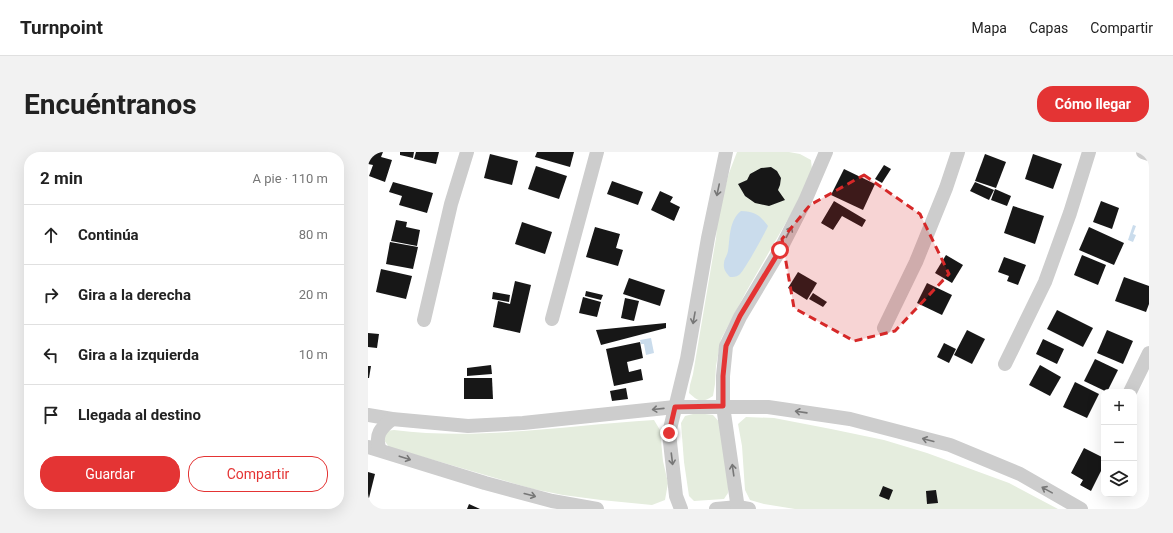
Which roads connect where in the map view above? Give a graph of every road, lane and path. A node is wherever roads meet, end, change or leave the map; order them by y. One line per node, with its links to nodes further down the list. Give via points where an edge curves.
1 (467, 152): 10 (street, via 451,204)
2 (596, 152): 9 (street)
3 (726, 152): 16 (street, one-way to 16, via 687,358)
4 (826, 152): 15 (street, one-way to 4, via 726,346 740,316 780,250)
5 (958, 152): 11 (street, via 916,262)
6 (1089, 152): 13 (street, via 1045,282)
7 (1143, 152): 8 (street)
8 (1149, 154)
9 (552, 319)
10 (424, 320)
11 (884, 328)
12 (1149, 352): 14 (street)
13 (1005, 364)
14 (1131, 389)
15 (723, 406): 16 (street); 20 (street, one-way to 15); 24 (street, one-way to 15, via 1020,474 950,446 850,419 768,407)
16 (675, 407): 18 (street, one-way to 18, via 523,423 468,426); 22 (street, one-way to 22, via 669,433 676,496)
17 (368, 415): 18 (street)
18 (392, 419): 19 (street, via 383,426)
19 (374, 449): 21 (street, one-way to 21, via 515,492)
20 (742, 508): 23 (street)
21 (598, 509)
22 (681, 509)
23 (716, 509)
24 (1081, 509)

